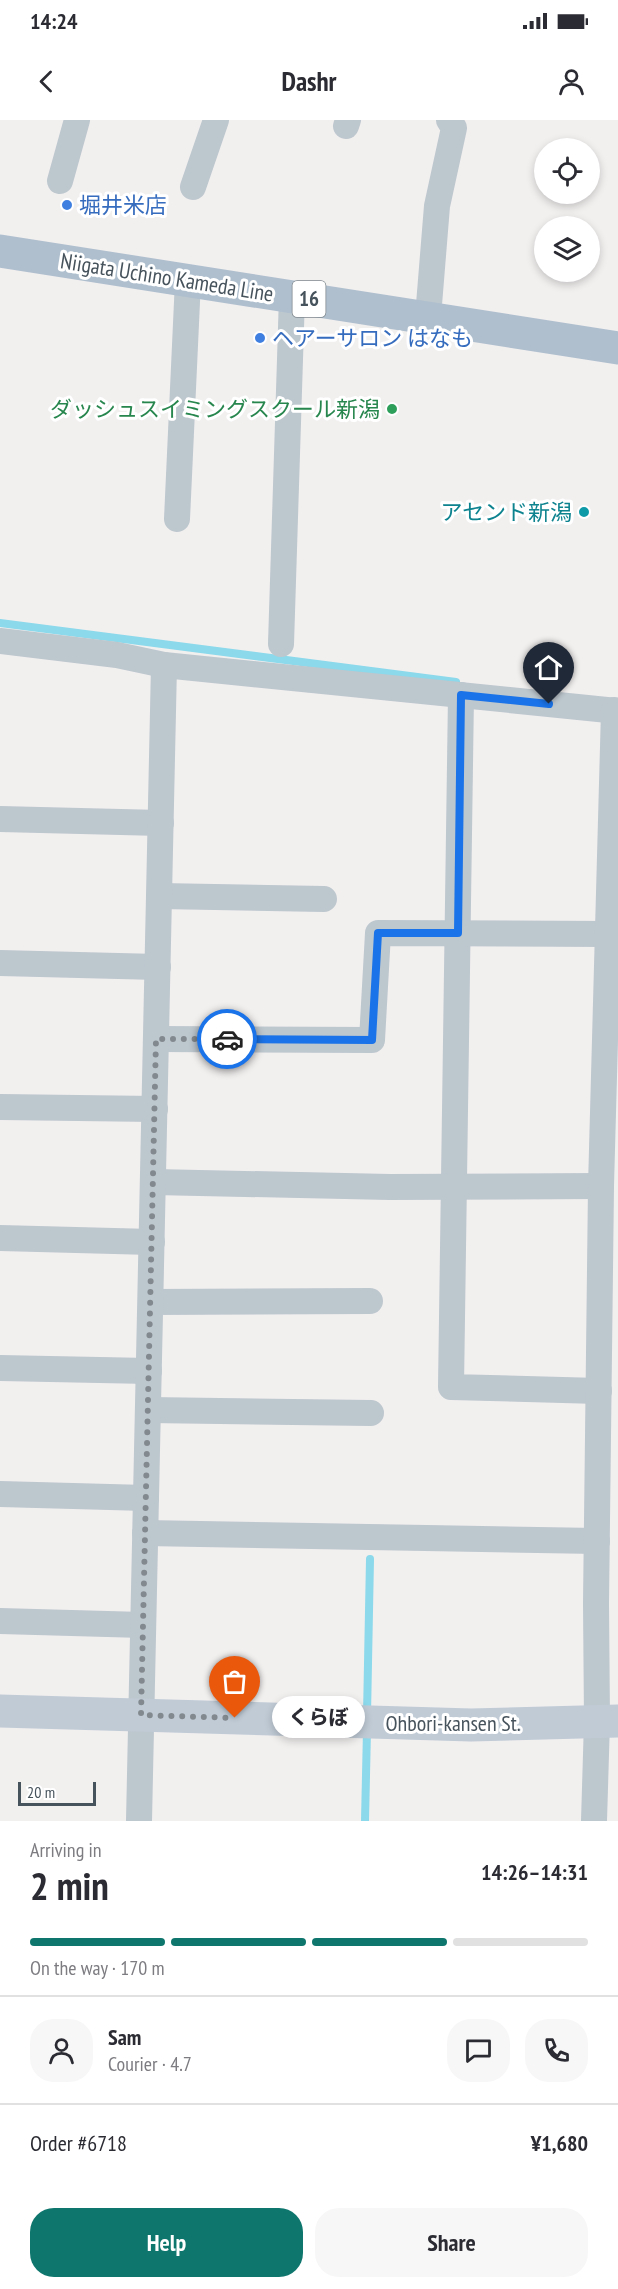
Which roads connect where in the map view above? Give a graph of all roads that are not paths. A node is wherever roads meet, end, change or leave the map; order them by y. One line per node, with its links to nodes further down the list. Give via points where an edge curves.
1 (77, 120): 4 (street)
2 (216, 120): 5 (street)
3 (449, 120): 9 (street, via 454,128 437,206)
4 (60, 182)
5 (193, 187)
6 (0, 251): 7 (main road, Niigata Uchino Kameda Line / 16)
7 (188, 280): 8 (main road, Niigata Uchino Kameda Line / 16); 11 (street)
8 (292, 296): 9 (main road, Niigata Uchino Kameda Line / 16); 13 (street)
9 (428, 317): 10 (main road, Niigata Uchino Kameda Line / 16)
10 (618, 348)
11 (177, 519)
12 (0, 641): 14 (street, via 117,655)
13 (281, 644)
14 (164, 665): 15 (street); 19 (street)
15 (461, 695): 16 (street); 23 (street)
16 (616, 711): 17 (street)
17 (615, 792): 22 (street)
18 (0, 819): 19 (street)
19 (161, 823): 20 (street)
20 (159, 896): 21 (street); 26 (street)
21 (324, 899)
22 (613, 905): 24 (street)
23 (458, 933): 24 (street); 28 (street, via 378,933 372,1040); 34 (street)
24 (608, 934): 27 (street)
25 (0, 963): 26 (street)
26 (158, 967): 28 (street)
27 (612, 1016): 31 (street)
28 (156, 1039): 30 (street)
29 (0, 1107): 30 (street)
30 (155, 1109): 32 (street)
31 (610, 1125): 33 (street)
32 (153, 1182): 34 (street); 37 (street)
33 (601, 1186): 34 (street); 35 (street)
34 (455, 1187): 43 (street, via 451,1387)
35 (609, 1234): 40 (street)
36 (0, 1238): 37 (street)
37 (152, 1242): 39 (street)
38 (370, 1301): 39 (street)
39 (151, 1302): 42 (street)
40 (609, 1343): 43 (street)
41 (0, 1368): 42 (street)
42 (149, 1371): 44 (street)
43 (599, 1391): 46 (street)
44 (148, 1410): 45 (street); 48 (street)
45 (371, 1413)
46 (608, 1470): 50 (street)
47 (0, 1494): 48 (street)
48 (146, 1498): 49 (street)
49 (145, 1533): 50 (street); 53 (street)
50 (597, 1540): 51 (street)
51 (607, 1604): 56 (street)
52 (0, 1621): 53 (street)
53 (143, 1625): 55 (street)
54 (0, 1711): 55 (street, Ohbori-kansen St.)
55 (141, 1715): 56 (street, Ohbori-kansen St., via 471,1725); 57 (street)
56 (607, 1721): 58 (street)
57 (139, 1821)
58 (594, 1821)

